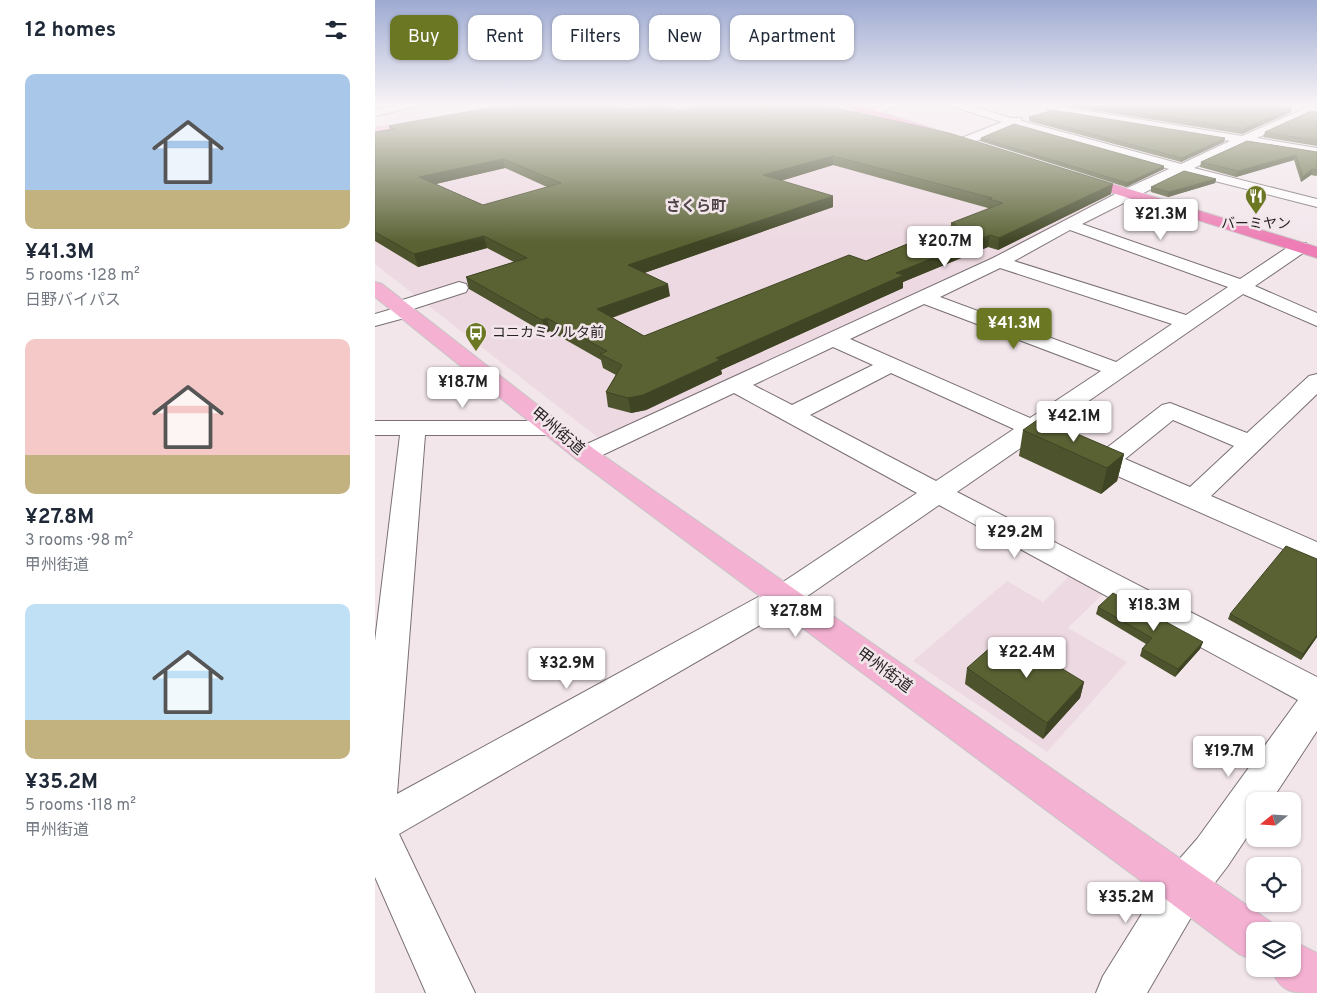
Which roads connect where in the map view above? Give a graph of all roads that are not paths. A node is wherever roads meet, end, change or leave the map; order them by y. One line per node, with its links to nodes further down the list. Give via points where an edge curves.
1 (1114, 149): 3 (street)
2 (1223, 149): 3 (street)
3 (1182, 168): 6 (street); 7 (street)
4 (1067, 174): 6 (highway)
5 (1317, 191): 7 (street)
6 (1128, 193): 9 (street); 10 (highway)
7 (1302, 200): 8 (street)
8 (1317, 203)
9 (1071, 225): 11 (street); 12 (street)
10 (1311, 250): 12 (street)
11 (999, 262): 15 (street); 18 (street)
12 (1241, 286): 17 (street); 18 (street)
13 (375, 288): 16 (main road, 甲州街道)
14 (459, 288): 16 (street)
15 (923, 297): 19 (street); 21 (street)
16 (393, 313): 26 (main road, 甲州街道)
17 (1317, 320)
18 (1186, 322): 21 (street)
19 (833, 339): 20 (street); 23 (street)
20 (889, 365): 24 (street); 27 (street)
21 (1118, 370): 27 (street)
22 (1317, 381): 29 (street)
23 (734, 384): 24 (street); 30 (street)
24 (791, 415): 32 (street)
25 (375, 428): 28 (street)
26 (551, 428): 28 (street); 30 (main road, 甲州街道)
27 (1032, 428): 31 (street); 32 (street)
28 (413, 429): 38 (street)
29 (1251, 444): 31 (street, via 1170,410); 33 (street)
30 (585, 454): 35 (main road, 甲州街道)
31 (1106, 461): 33 (street)
32 (939, 494): 35 (street); 36 (street)
33 (1193, 499): 34 (street)
34 (1317, 554)
35 (782, 598): 39 (street); 41 (main road, 甲州街道)
36 (1317, 693)
37 (1317, 701): 41 (street)
38 (375, 809)
39 (375, 825)
40 (375, 829): 45 (street)
41 (1184, 887): 42 (main road, 甲州街道); 46 (street)
42 (1246, 932)
43 (1301, 971): 44 (main road)
44 (1317, 983)
45 (451, 993)
46 (1121, 993)

